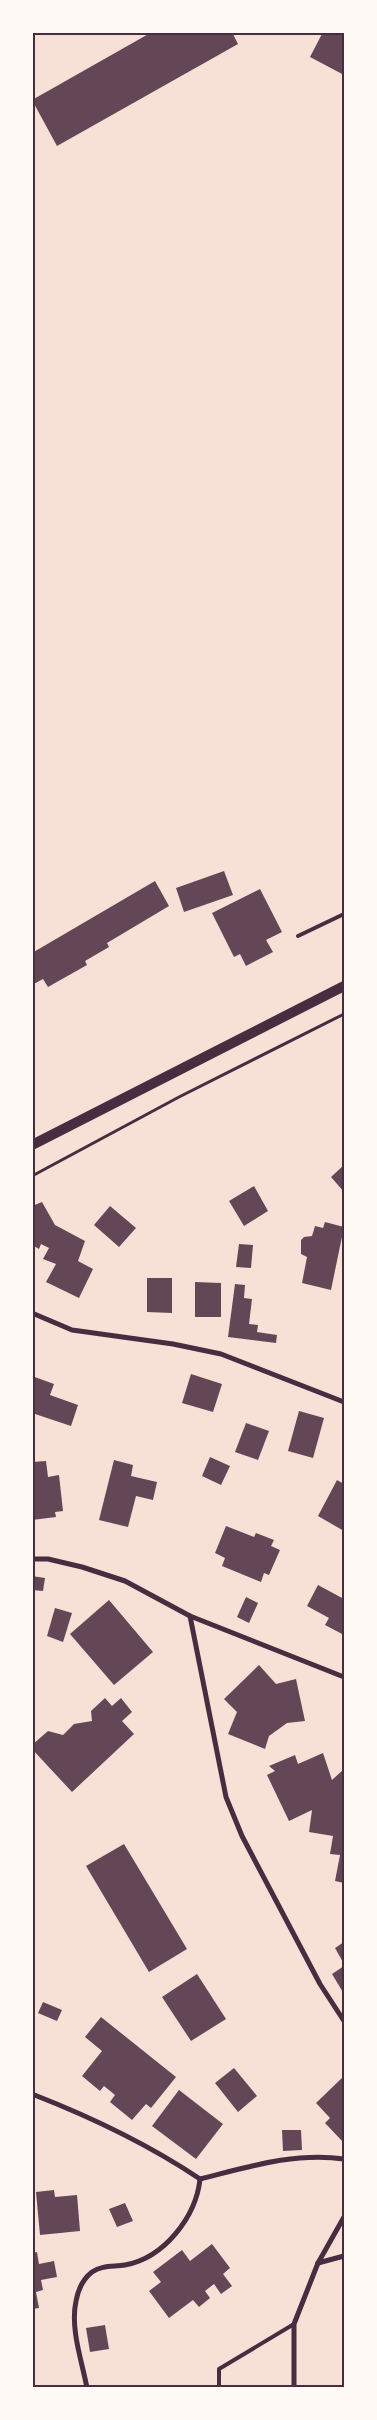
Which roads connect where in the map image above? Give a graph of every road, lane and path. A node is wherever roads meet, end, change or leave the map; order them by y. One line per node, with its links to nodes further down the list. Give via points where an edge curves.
1 (344, 914): 2 (lane)
2 (298, 936)
3 (344, 986): 5 (main road)
4 (344, 1014): 6 (path)
5 (32, 1145)
6 (32, 1176)
7 (32, 1313): 8 (street, via 72,1330 221,1354)
8 (344, 1402)
9 (32, 1559): 10 (street, via 48,1559 82,1567 125,1581)
10 (190, 1616): 11 (street); 12 (street, via 226,1796 242,1836 320,1984)
11 (344, 1677)
12 (344, 2021)
13 (32, 2094): 15 (street, via 131,2138 170,2158)
14 (344, 2159): 15 (street, via 322,2156 269,2161)
15 (200, 2179): 20 (street, via 198,2196 177,2232 161,2249 125,2265 99,2269 86,2277 75,2303 75,2330)
16 (344, 2218): 18 (street)
17 (344, 2256): 18 (street)
18 (318, 2262): 19 (street)
19 (294, 2324): 21 (lane, via 219,2369); 22 (street)
20 (87, 2388)
21 (219, 2388)
22 (294, 2388)

